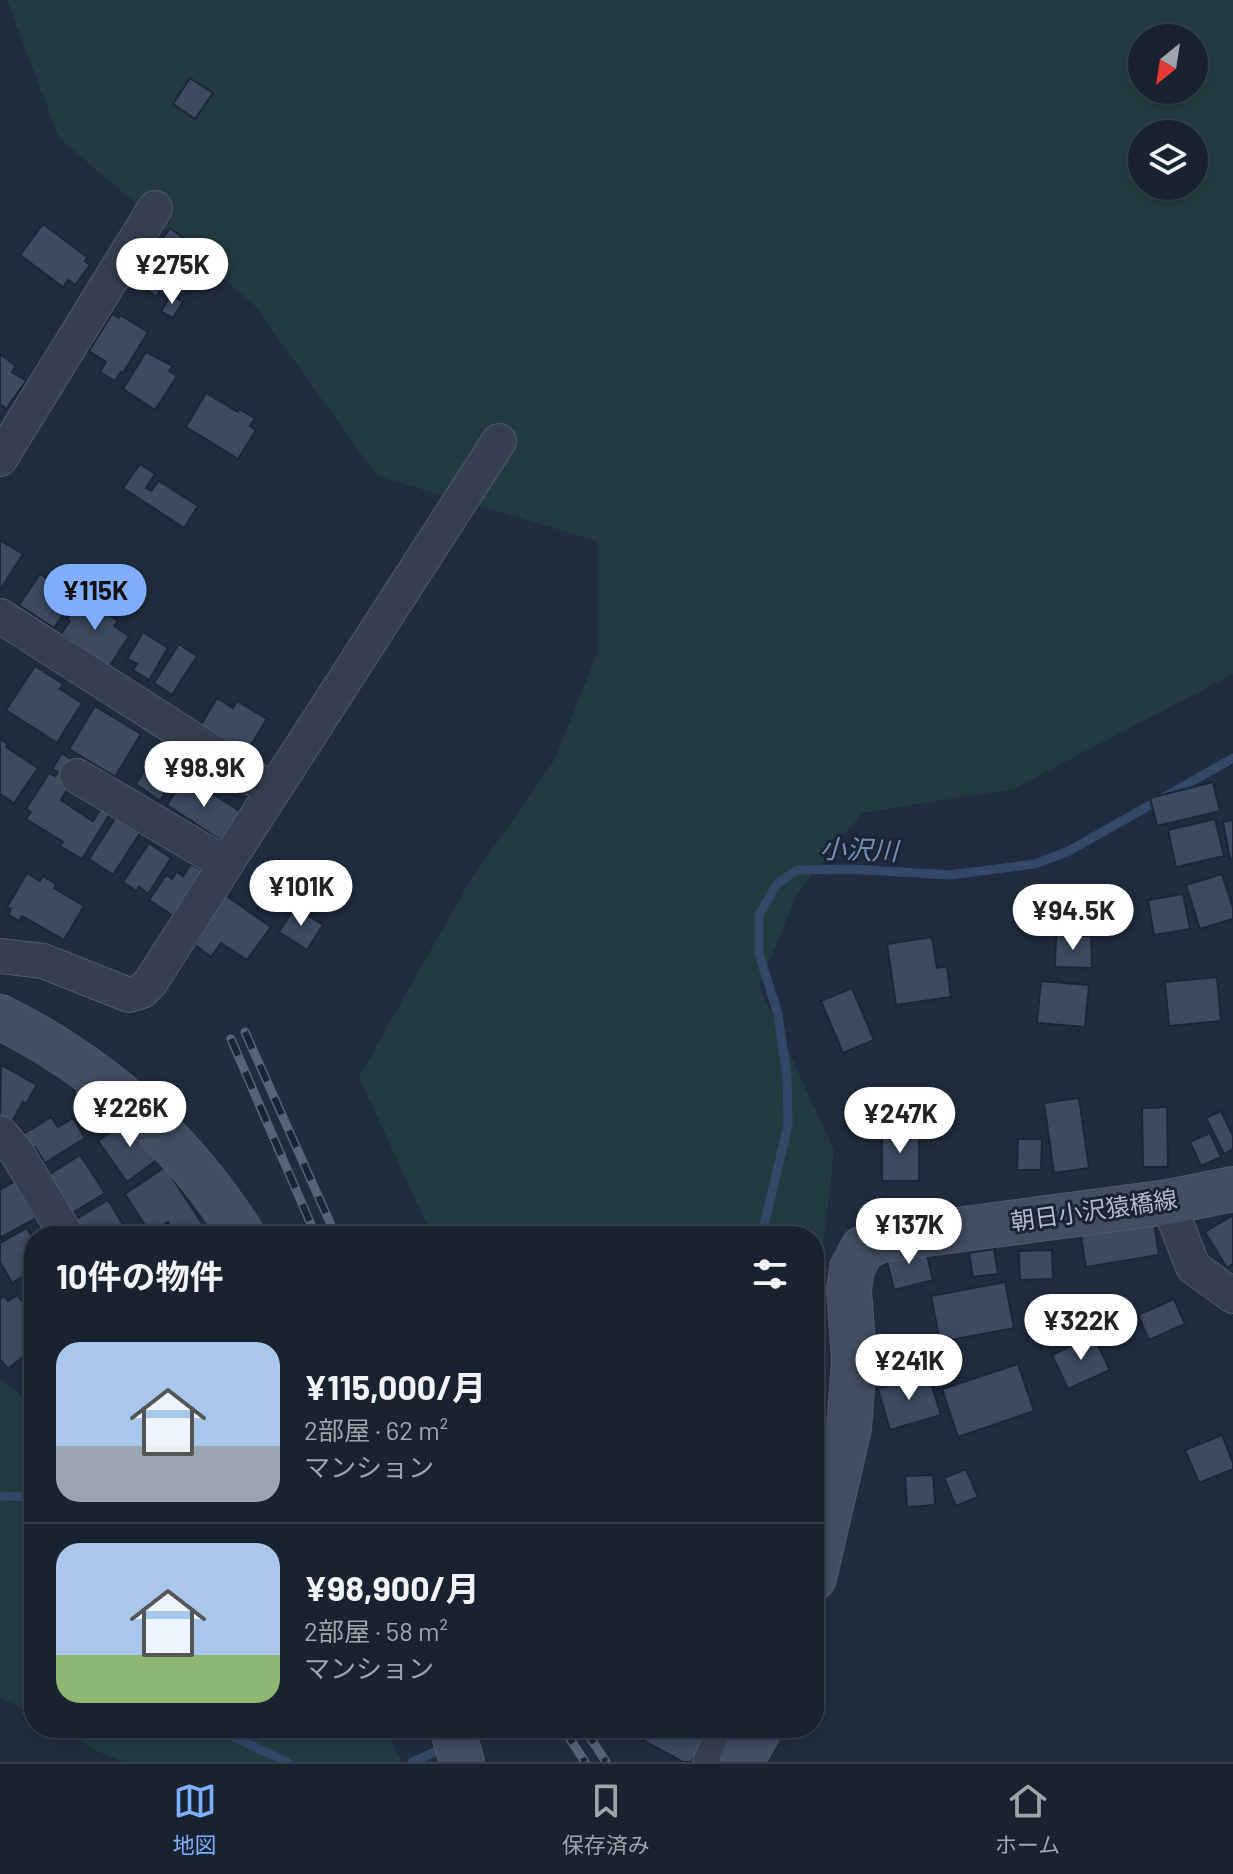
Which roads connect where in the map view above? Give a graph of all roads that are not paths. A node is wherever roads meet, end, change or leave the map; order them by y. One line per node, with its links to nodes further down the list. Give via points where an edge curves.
1 (155, 208): 3 (street)
2 (499, 441): 6 (street)
3 (0, 459)
4 (0, 616): 6 (street)
5 (77, 776): 7 (street)
6 (272, 790): 7 (street)
7 (226, 864): 8 (street, via 142,991 129,995 43,961)
8 (0, 956)
9 (0, 1017): 14 (main road, via 74,1060 147,1118)
10 (0, 1133): 13 (street)
11 (1233, 1189): 12 (main road, 朝日小沢猿橋線)
12 (1168, 1202): 15 (street, via 1193,1267); 16 (main road, 朝日小沢猿橋線, via 881,1240 863,1248 852,1268 849,1290 854,1360 849,1428)
13 (61, 1226)
14 (236, 1226)
15 (1233, 1296)
16 (824, 1535)
17 (455, 1738): 20 (main road)
18 (721, 1738): 21 (street)
19 (754, 1738): 22 (main road)
20 (462, 1762)
21 (710, 1762)
22 (741, 1762)

